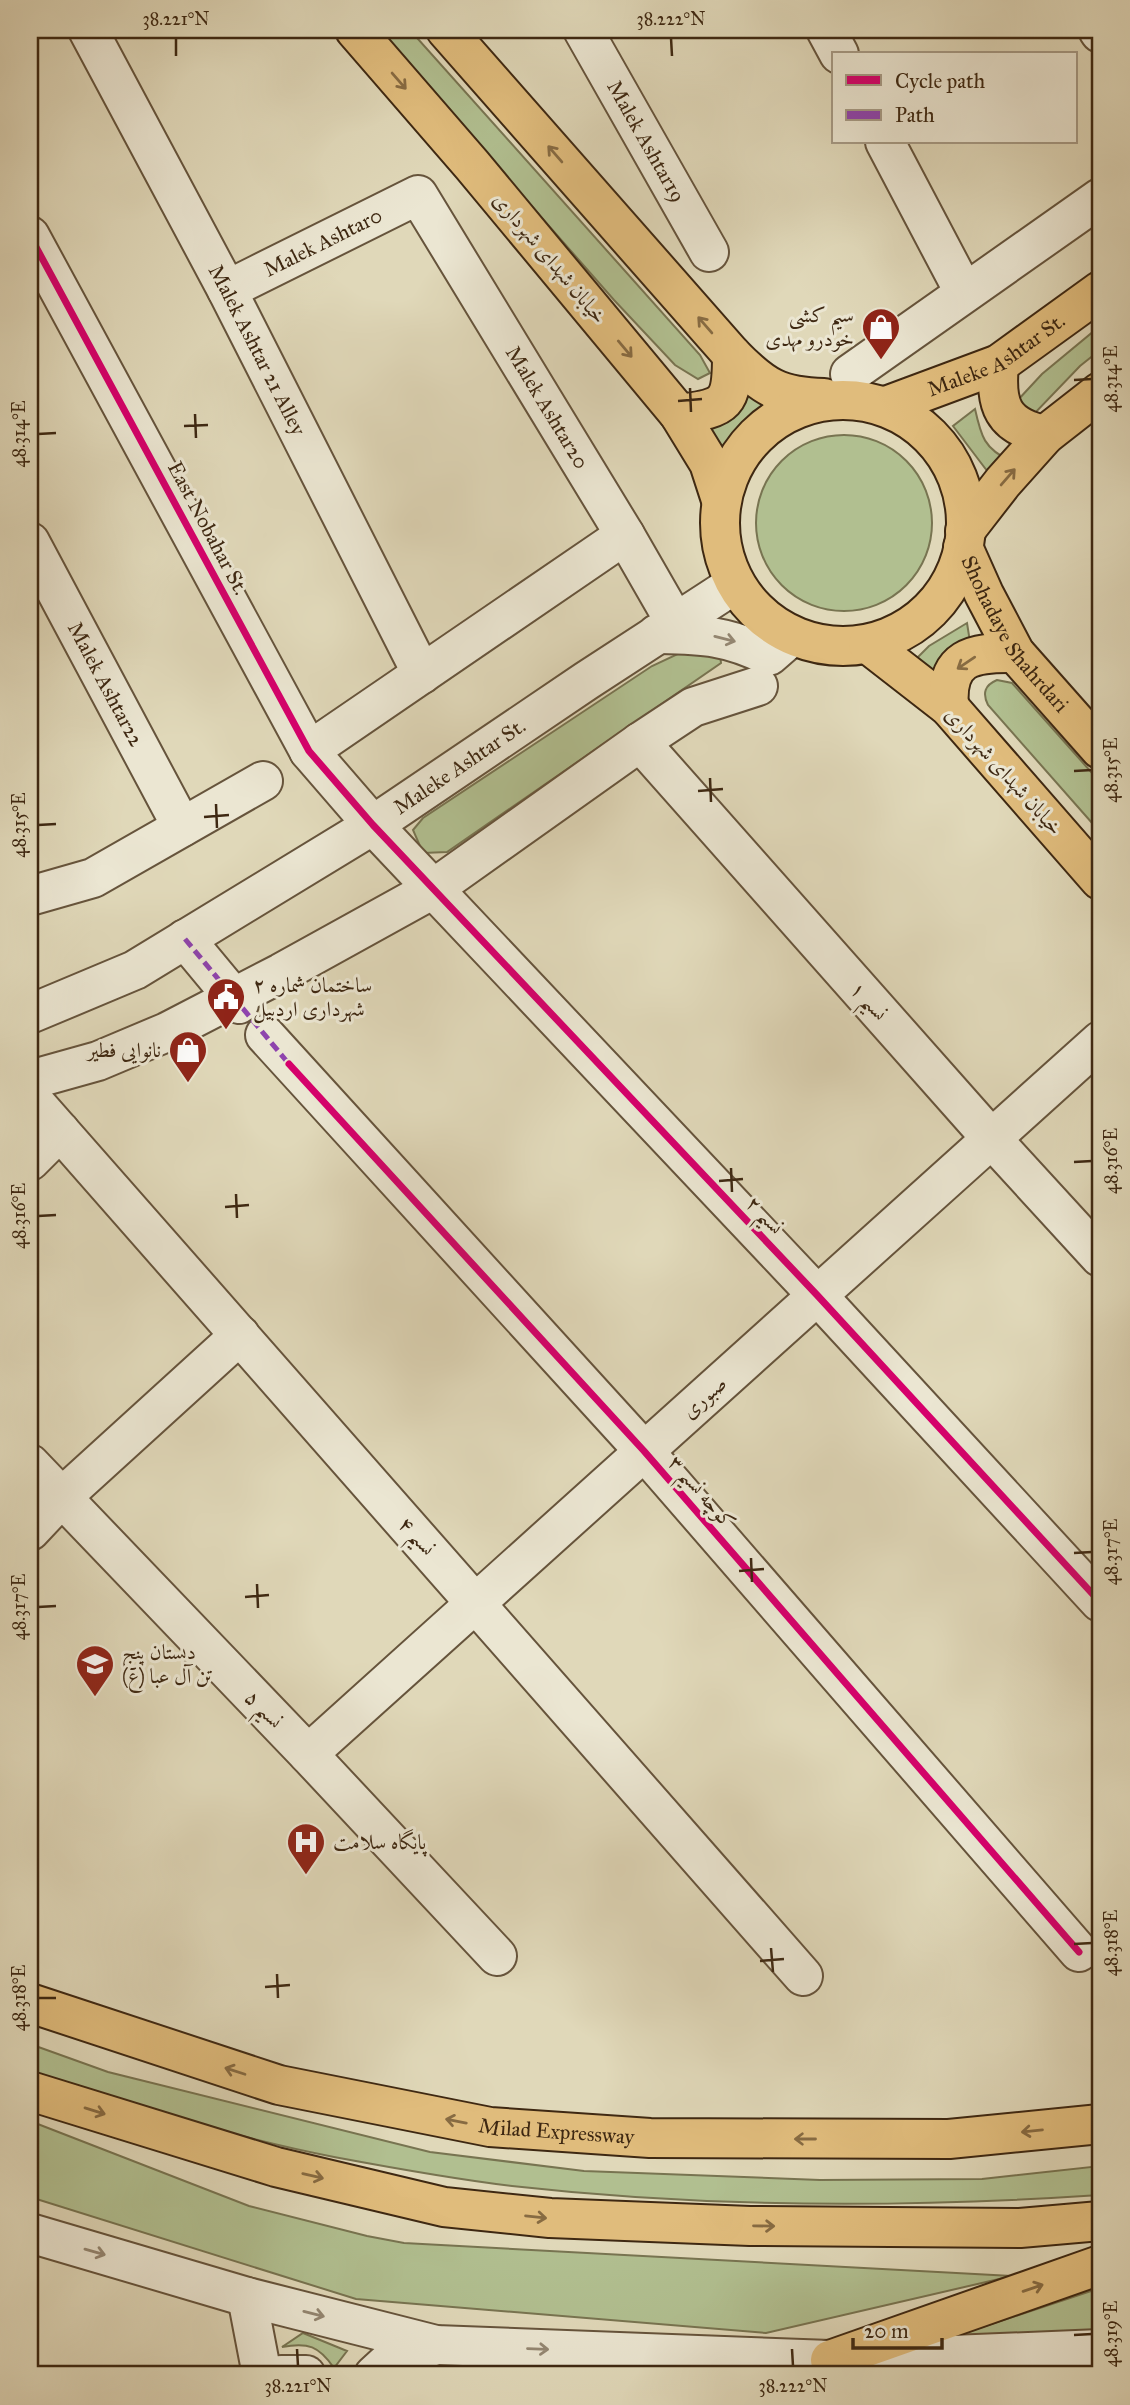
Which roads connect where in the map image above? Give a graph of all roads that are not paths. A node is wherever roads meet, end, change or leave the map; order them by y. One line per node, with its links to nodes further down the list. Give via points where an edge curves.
1 (88, 30): 12 (street, Malek Ashtar 21 Alley)
2 (355, 30): 20 (main road, خیابان شهدای شهرداری, one-way to 20)
3 (446, 30): 15 (main road, one-way to 3)
4 (583, 30): 11 (street, Malek Ashtar19)
5 (826, 30): 6 (street)
6 (838, 52)
7 (886, 144): 14 (street)
8 (418, 195): 12 (street, Malek Ashtar0); 23 (street, Malek Ashtar20)
9 (1100, 198): 14 (street)
10 (30, 236): 36 (street, East Nobahar St.)
11 (709, 251)
12 (227, 290): 31 (street, Malek Ashtar 21 Alley)
13 (1100, 291): 16 (main road, Maleke Ashtar St.)
14 (964, 292): 17 (street)
15 (732, 355): 17 (main road, via 755,379 797,397); 20 (main road, via 732,385 724,402 709,410)
16 (999, 364): 19 (main road, Maleke Ashtar St.); 21 (main road, via 998,396 1005,414 1017,427)
17 (847, 386): 19 (main road); 22 (main road, via 764,427 736,460)
18 (1100, 392): 21 (main road)
19 (886, 407): 24 (main road, via 923,428 950,462 964,498)
20 (679, 414): 22 (main road, خیابان شهدای شهرداری, via 709,463)
21 (1045, 435): 24 (main road, one-way to 21, via 1003,482)
22 (721, 500): 26 (main road, via 721,543)
23 (625, 535): 27 (street, Malek Ashtar20); 31 (street)
24 (964, 539): 29 (main road, via 955,574 934,607 904,631); 30 (main road, Shohadaye Shahrdari, via 984,594)
25 (30, 542): 39 (street, Malek Ashtar22)
26 (735, 584): 27 (street, Maleke Ashtar St.); 28 (main road, via 760,615)
27 (666, 628): 28 (street, one-way to 28, via 744,644 769,656); 38 (street, Maleke Ashtar St.)
28 (792, 636): 29 (main road, via 829,646)
29 (868, 645): 33 (main road, خیابان شهدای شهرداری)
30 (1015, 653): 33 (main road, one-way to 33, via 990,653 960,665 950,677); 35 (main road, Shohadaye Shahrdari)
31 (422, 674): 36 (street)
32 (758, 686): 34 (street, via 694,707)
33 (949, 707): 40 (main road, خیابان شهدای شهرداری)
34 (640, 743): 41 (street); 51 (street, نسیم ۱)
35 (1100, 749)
36 (309, 751): 38 (street, East Nobahar St.)
37 (262, 781): 39 (street)
38 (373, 825): 41 (street, نسیم ۲); 43 (street, Maleke Ashtar St.)
39 (182, 827): 42 (street, via 93,878)
40 (1100, 880)
41 (433, 889): 44 (street); 54 (street, نسیم ۲)
42 (30, 896)
43 (185, 939): 44 (street); 45 (street, Maleke Ashtar St., via 135,970)
44 (236, 1001): 48 (street, via 98,1061)
45 (31, 1012)
46 (1100, 1041): 51 (street, صبوری)
47 (277, 1049): 56 (street, کوچه نسیم ۳)
48 (30, 1080)
49 (30, 1097): 50 (street, نسیم ۴)
50 (60, 1131): 52 (street); 55 (street, نسیم ۴)
51 (991, 1138): 53 (street, نسیم ۱); 54 (street, صبوری)
52 (30, 1161)
53 (1100, 1257)
54 (817, 1295): 56 (street, صبوری); 60 (street, نسیم ۲)
55 (240, 1335): 58 (street); 61 (street, نسیم ۴)
56 (644, 1451): 61 (street, صبوری); 63 (street, کوچه نسیم ۳)
57 (30, 1464): 58 (street, نسیم ۵)
58 (62, 1497): 59 (street); 62 (street, نسیم ۵)
59 (30, 1531)
60 (1100, 1602)
61 (476, 1603): 62 (street, صبوری); 65 (street, نسیم ۴)
62 (308, 1754): 64 (street, نسیم ۵)
63 (1079, 1952)
64 (497, 1956)
65 (803, 1976)
66 (30, 2003): 68 (main road, Milad Expressway, one-way to 66, via 949,2139 650,2138 490,2127 279,2085)
67 (30, 2091): 69 (main road, one-way to 69, via 276,2167 444,2207 550,2218 750,2226 1020,2228)
68 (1100, 2124)
69 (1100, 2221)
70 (30, 2233): 72 (street, one-way to 72)
71 (1100, 2264): 75 (main road, one-way to 71)
72 (247, 2297): 73 (street, one-way to 73); 76 (street)
73 (436, 2345): 75 (street, one-way to 75); 79 (street, via 386,2364)
74 (1100, 2349): 75 (street)
75 (830, 2360)
76 (262, 2375)
77 (281, 2375): 78 (street)
78 (306, 2375)
79 (374, 2375)

